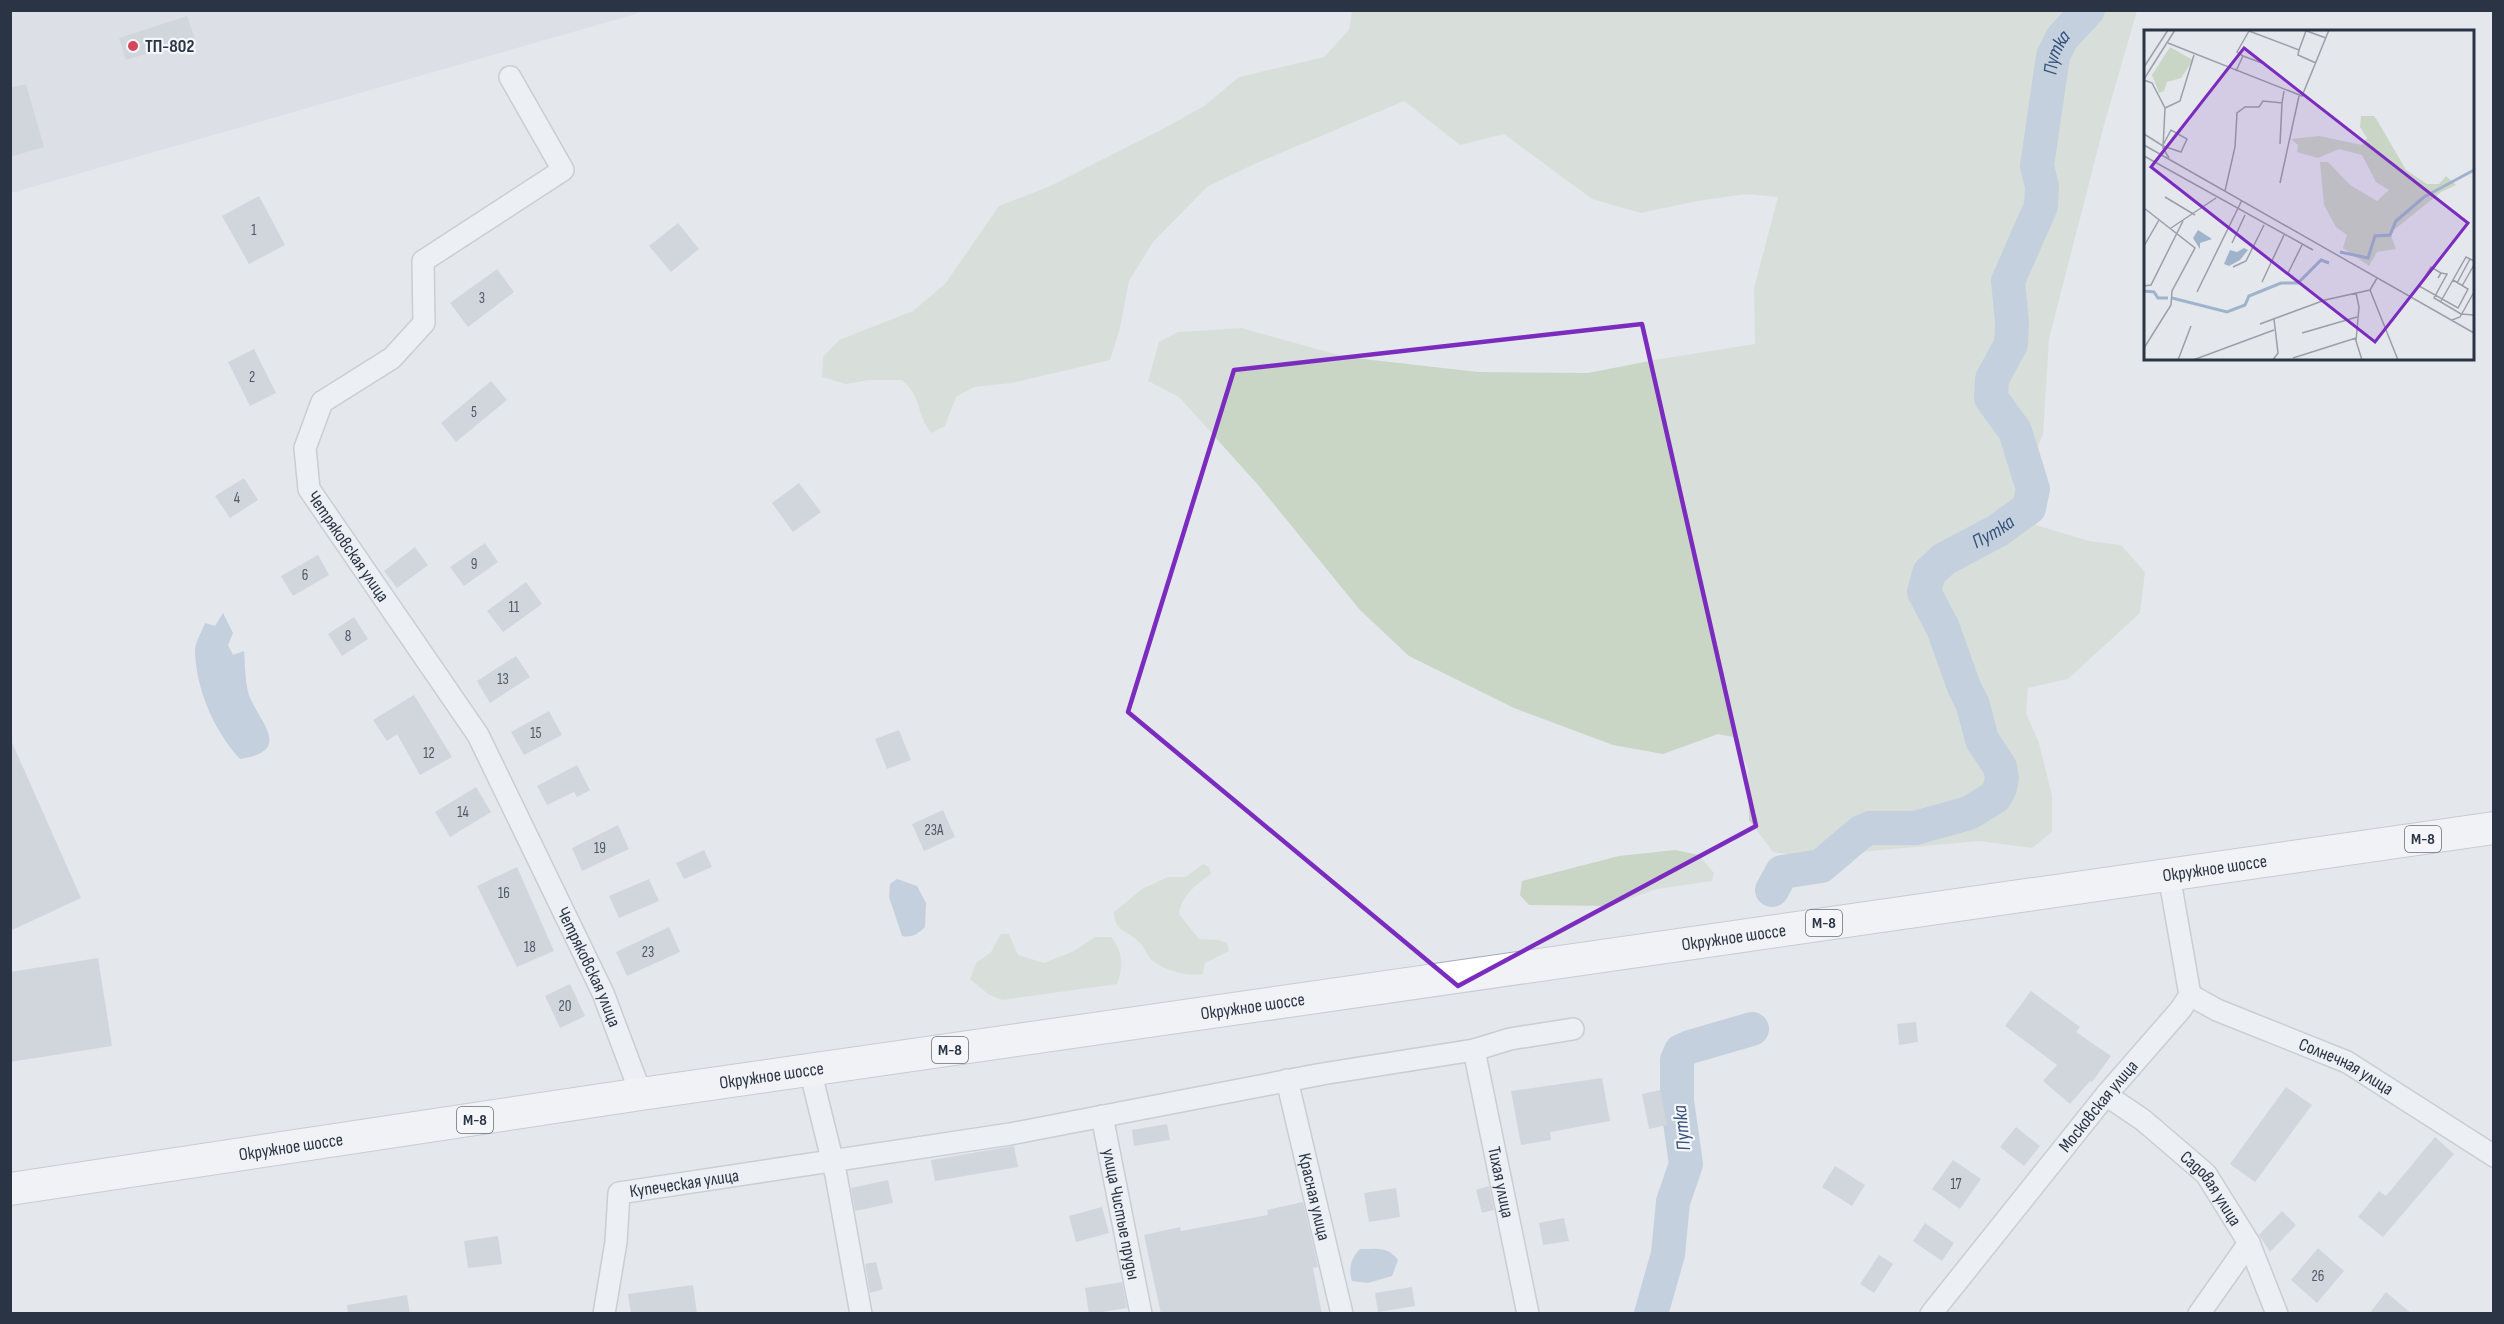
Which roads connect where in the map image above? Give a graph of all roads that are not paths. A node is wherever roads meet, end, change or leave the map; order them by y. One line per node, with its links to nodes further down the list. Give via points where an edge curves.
1 (510, 77): 9 (street, Четряковская улица, via 563,170 423,261 424,323 392,358 322,402 305,448 309,489 478,735 603,993)
2 (2493, 828): 3 (main road, Окружное шоссе / М-8)
3 (2169, 875): 4 (street); 7 (main road, Окружное шоссе / М-8)
4 (2190, 995): 10 (street, Московская улица); 12 (street, Солнечная улица, via 2217,1010 2347,1062)
5 (1573, 1029): 6 (street, via 1510,1039)
6 (1474, 1050): 8 (street); 20 (street, Тихая улица)
7 (810, 1070): 9 (main road, Окружное шоссе / М-8); 13 (street)
8 (1287, 1080): 11 (street); 19 (street, Красная улица)
9 (641, 1094): 14 (main road, Окружное шоссе / М-8)
10 (2106, 1095): 15 (street, Садовая улица, via 2143,1120 2206,1174); 21 (street, Московская улица)
11 (1102, 1116): 13 (street); 18 (street, улица Чистые пруды)
12 (2493, 1156)
13 (833, 1163): 16 (street, Купеческая улица, via 619,1193 616,1242); 17 (street)
14 (10, 1189)
15 (2249, 1244): 22 (street); 23 (street, Садовая улица)
16 (604, 1314)
17 (861, 1314)
18 (1141, 1314)
19 (1342, 1314)
20 (1528, 1314)
21 (1931, 1314)
22 (2199, 1314)
23 (2277, 1314)

